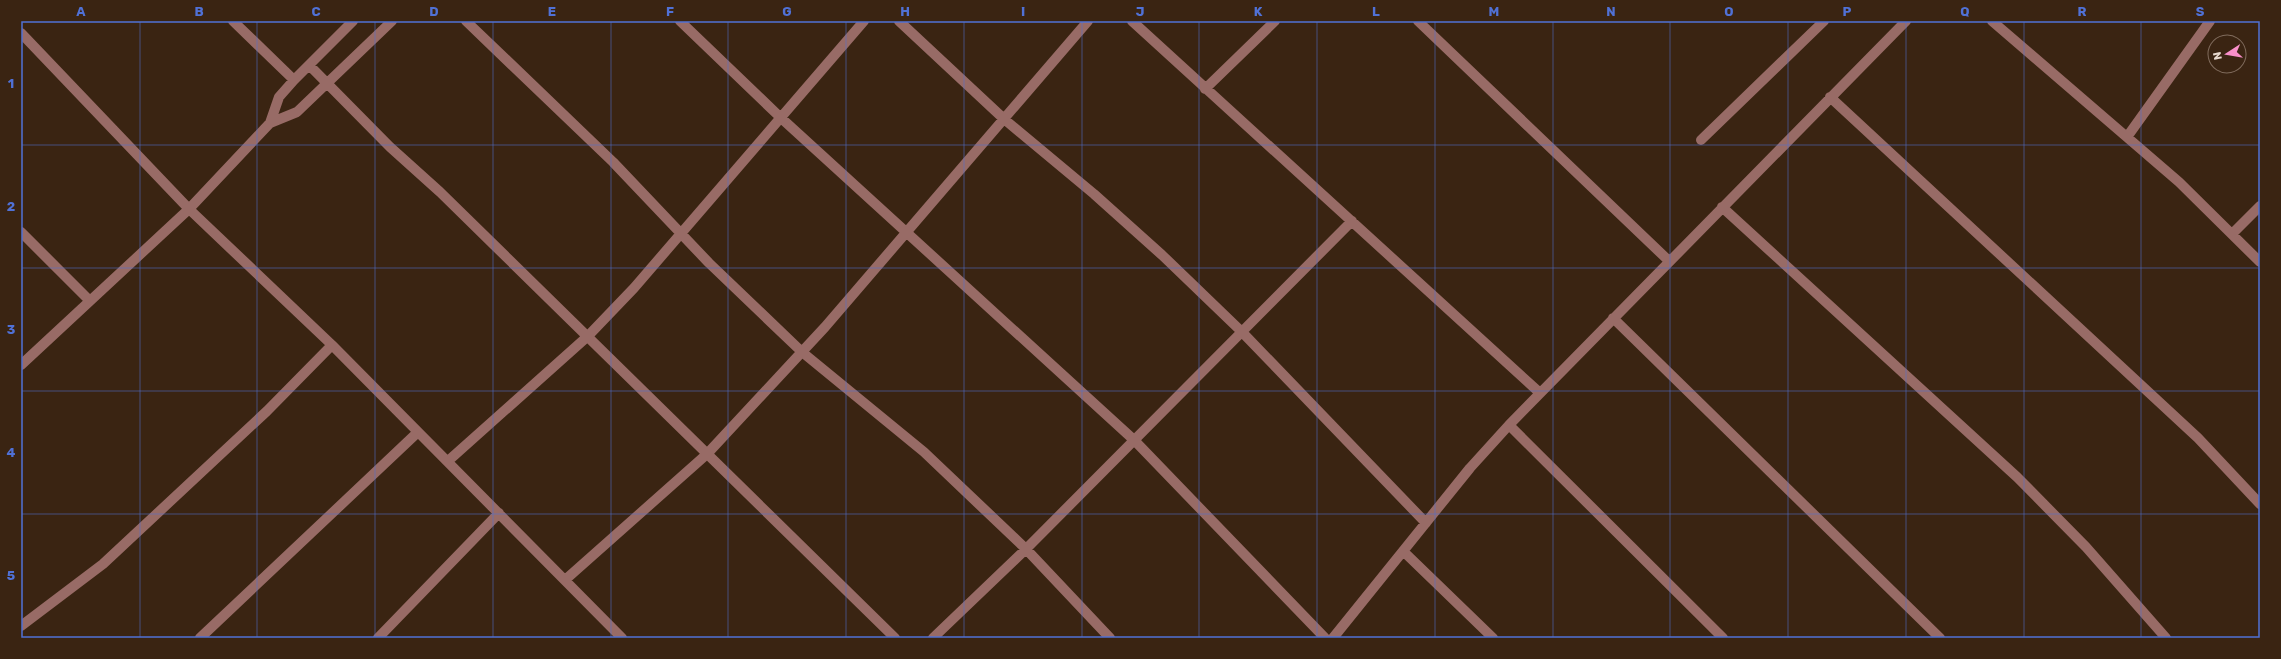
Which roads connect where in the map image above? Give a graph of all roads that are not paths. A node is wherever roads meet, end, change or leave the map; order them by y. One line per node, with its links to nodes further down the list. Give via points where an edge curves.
1 (233, 21): 18 (street)
2 (353, 21): 17 (street)
3 (392, 21): 19 (street)
4 (466, 21): 33 (street, via 613,162)
5 (680, 21): 22 (street)
6 (864, 21): 22 (street)
7 (900, 21): 23 (street)
8 (1088, 21): 23 (street)
9 (1132, 21): 20 (street)
10 (1275, 21): 20 (street)
11 (1418, 21): 35 (street)
12 (1824, 21): 26 (street)
13 (1906, 21): 21 (street)
14 (1992, 21): 25 (street)
15 (2210, 21): 25 (street)
16 (21, 33): 29 (street)
17 (309, 65): 18 (street); 19 (street)
18 (294, 80): 24 (street, via 279,97)
19 (327, 84): 24 (street, via 297,112); 40 (street)
20 (1205, 89): 30 (street)
21 (1830, 97): 28 (street); 50 (street, via 2198,438)
22 (780, 117): 31 (street); 33 (street)
23 (1004, 119): 31 (street); 39 (street, via 1140,234)
24 (270, 123): 29 (street)
25 (2128, 137): 34 (street)
26 (1701, 140)
27 (2260, 206): 34 (street)
28 (1722, 207): 35 (street); 68 (street, via 2017,477 2086,547)
29 (188, 209): 37 (street); 41 (street)
30 (1352, 221): 39 (street); 44 (street)
31 (906, 231): 42 (street); 47 (street)
32 (21, 232): 37 (street)
33 (680, 234): 40 (street, via 634,288); 42 (street)
34 (2232, 234): 36 (street)
35 (1669, 262): 38 (street)
36 (2260, 262)
37 (90, 301): 43 (street)
38 (1613, 318): 44 (street); 67 (street)
39 (1242, 332): 47 (street); 52 (street)
40 (588, 336): 48 (street); 49 (street)
41 (332, 345): 46 (street); 56 (street, via 267,411 103,564)
42 (802, 352): 48 (street); 53 (street, via 924,452)
43 (21, 365)
44 (1540, 393): 45 (street)
45 (1509, 425): 52 (street); 66 (street)
46 (418, 432): 49 (street); 57 (street)
47 (1134, 440): 53 (street); 63 (street)
48 (707, 454): 55 (street); 60 (street)
49 (448, 462): 51 (street)
50 (2260, 504)
51 (499, 513): 55 (street); 58 (street)
52 (1426, 523): 54 (street)
53 (1026, 548): 61 (street); 62 (street)
54 (1403, 551): 64 (street); 65 (street)
55 (565, 580): 59 (street)
56 (21, 626)
57 (202, 637)
58 (378, 638)
59 (622, 638)
60 (895, 638)
61 (933, 638)
62 (1110, 638)
63 (1325, 638)
64 (1333, 638)
65 (1493, 638)
66 (1723, 638)
67 (1940, 638)
68 (2166, 638)

